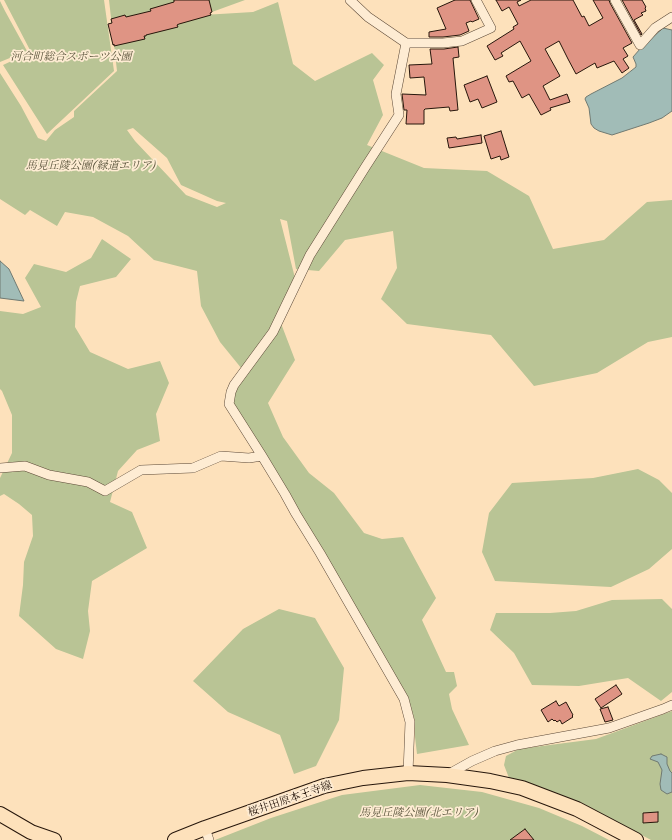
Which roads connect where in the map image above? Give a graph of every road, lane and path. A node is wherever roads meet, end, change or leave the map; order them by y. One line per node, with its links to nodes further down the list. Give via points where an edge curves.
1 (350, 0): 5 (street, via 368,17)
2 (476, 0): 5 (street, via 491,28 462,41)
3 (615, 0): 4 (street, via 640,46 655,28)
4 (672, 17)
5 (406, 43): 6 (street, via 396,94 399,115 310,255 273,332 231,392 229,404)
6 (262, 456): 7 (street, via 221,456 193,468 141,470 104,491 88,482 49,475 25,466); 9 (street, via 404,699 410,722)
7 (0, 468)
8 (672, 705): 10 (street, via 609,728 495,751)
9 (408, 774): 10 (main road, 桜井田原本王寺線); 12 (main road, 桜井田原本王寺線, via 363,778 324,786)
10 (447, 774): 15 (main road, 桜井田原本王寺線, via 522,788 577,809)
11 (0, 814): 13 (main road, via 31,832)
12 (207, 834): 14 (main road, 桜井田原本王寺線)
13 (54, 840)
14 (175, 840)
15 (636, 840)

